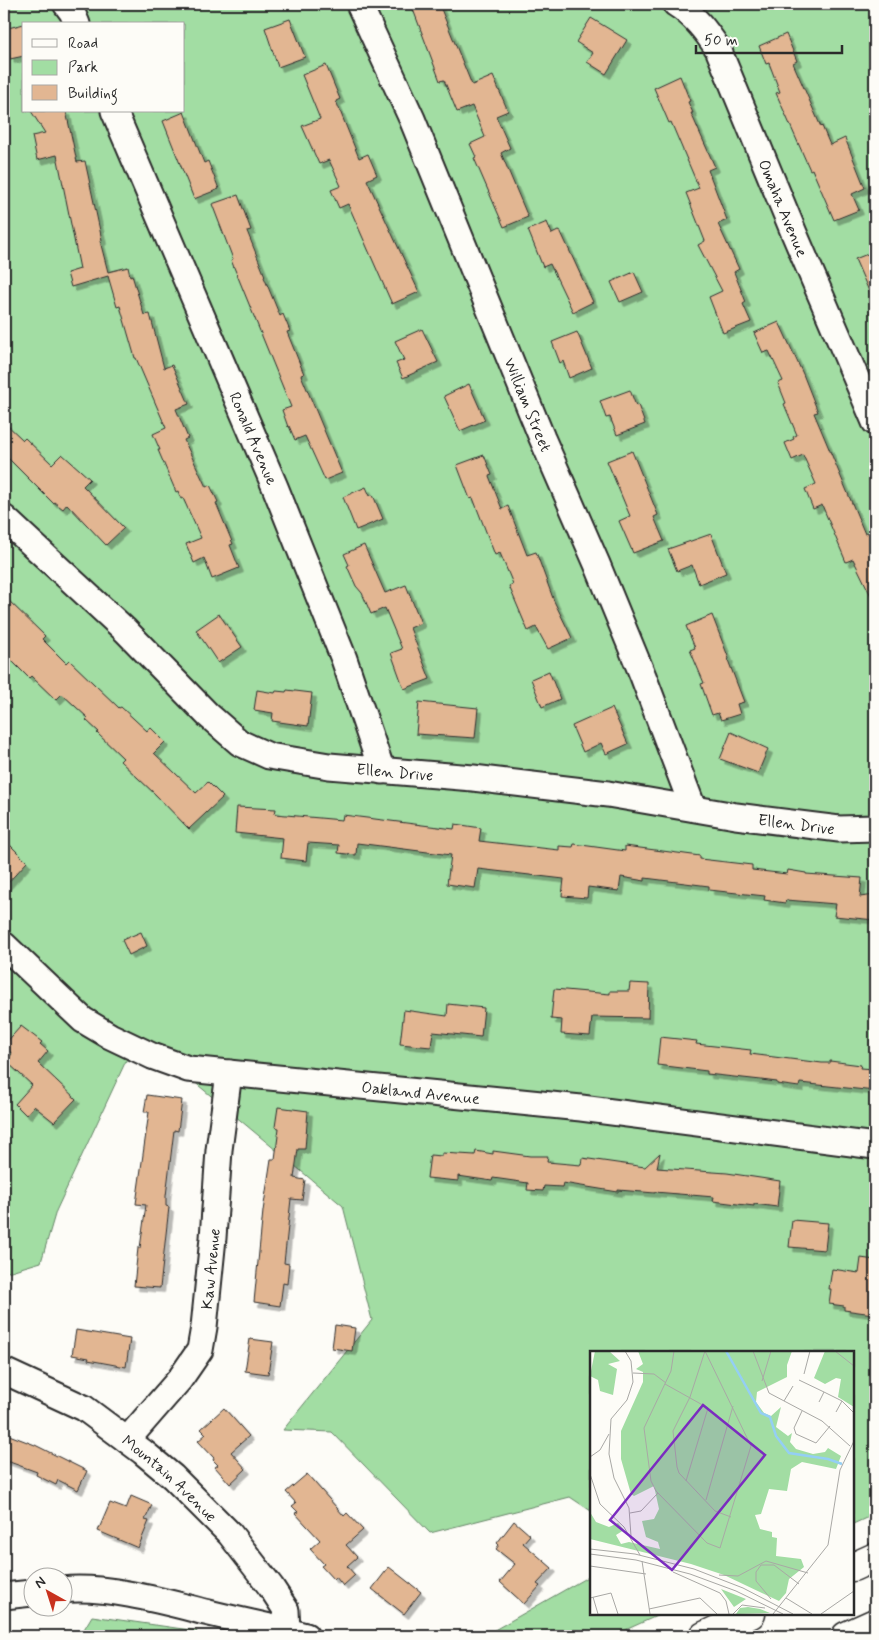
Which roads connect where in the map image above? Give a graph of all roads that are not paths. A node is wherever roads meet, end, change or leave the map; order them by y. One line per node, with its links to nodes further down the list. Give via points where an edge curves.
1 (66, 4): 4 (street)
2 (359, 4): 9 (street, William Street, via 412,119 604,581)
3 (676, 4): 6 (street, Omaha Avenue, via 700,24 718,49)
4 (76, 22)
5 (114, 112): 8 (street, Ronald Avenue, via 275,486 344,658)
6 (875, 422)
7 (4, 518): 8 (street, Ellen Drive, via 240,743 269,756)
8 (382, 771): 9 (street, Ellen Drive, via 608,794)
9 (693, 808): 10 (street, Ellen Drive, via 839,829)
10 (875, 828)
11 (4, 945): 12 (street, Oakland Avenue, via 83,1020 110,1036 188,1069)
12 (229, 1073): 13 (street, Oakland Avenue, via 580,1108); 15 (street, Kaw Avenue, via 218,1150 213,1238 200,1350 180,1379)
13 (875, 1146)
14 (4, 1371): 15 (street, Mountain Avenue, via 84,1408)
15 (127, 1440): 23 (street, Mountain Avenue, via 173,1477 230,1534 280,1599)
16 (875, 1557): 17 (highway)
17 (854, 1567)
18 (72, 1589): 23 (street, via 128,1595)
19 (22, 1594): 20 (street)
20 (4, 1596)
21 (749, 1615): 24 (highway)
22 (875, 1623): 25 (highway)
23 (296, 1633)
24 (704, 1636)
25 (846, 1636)

